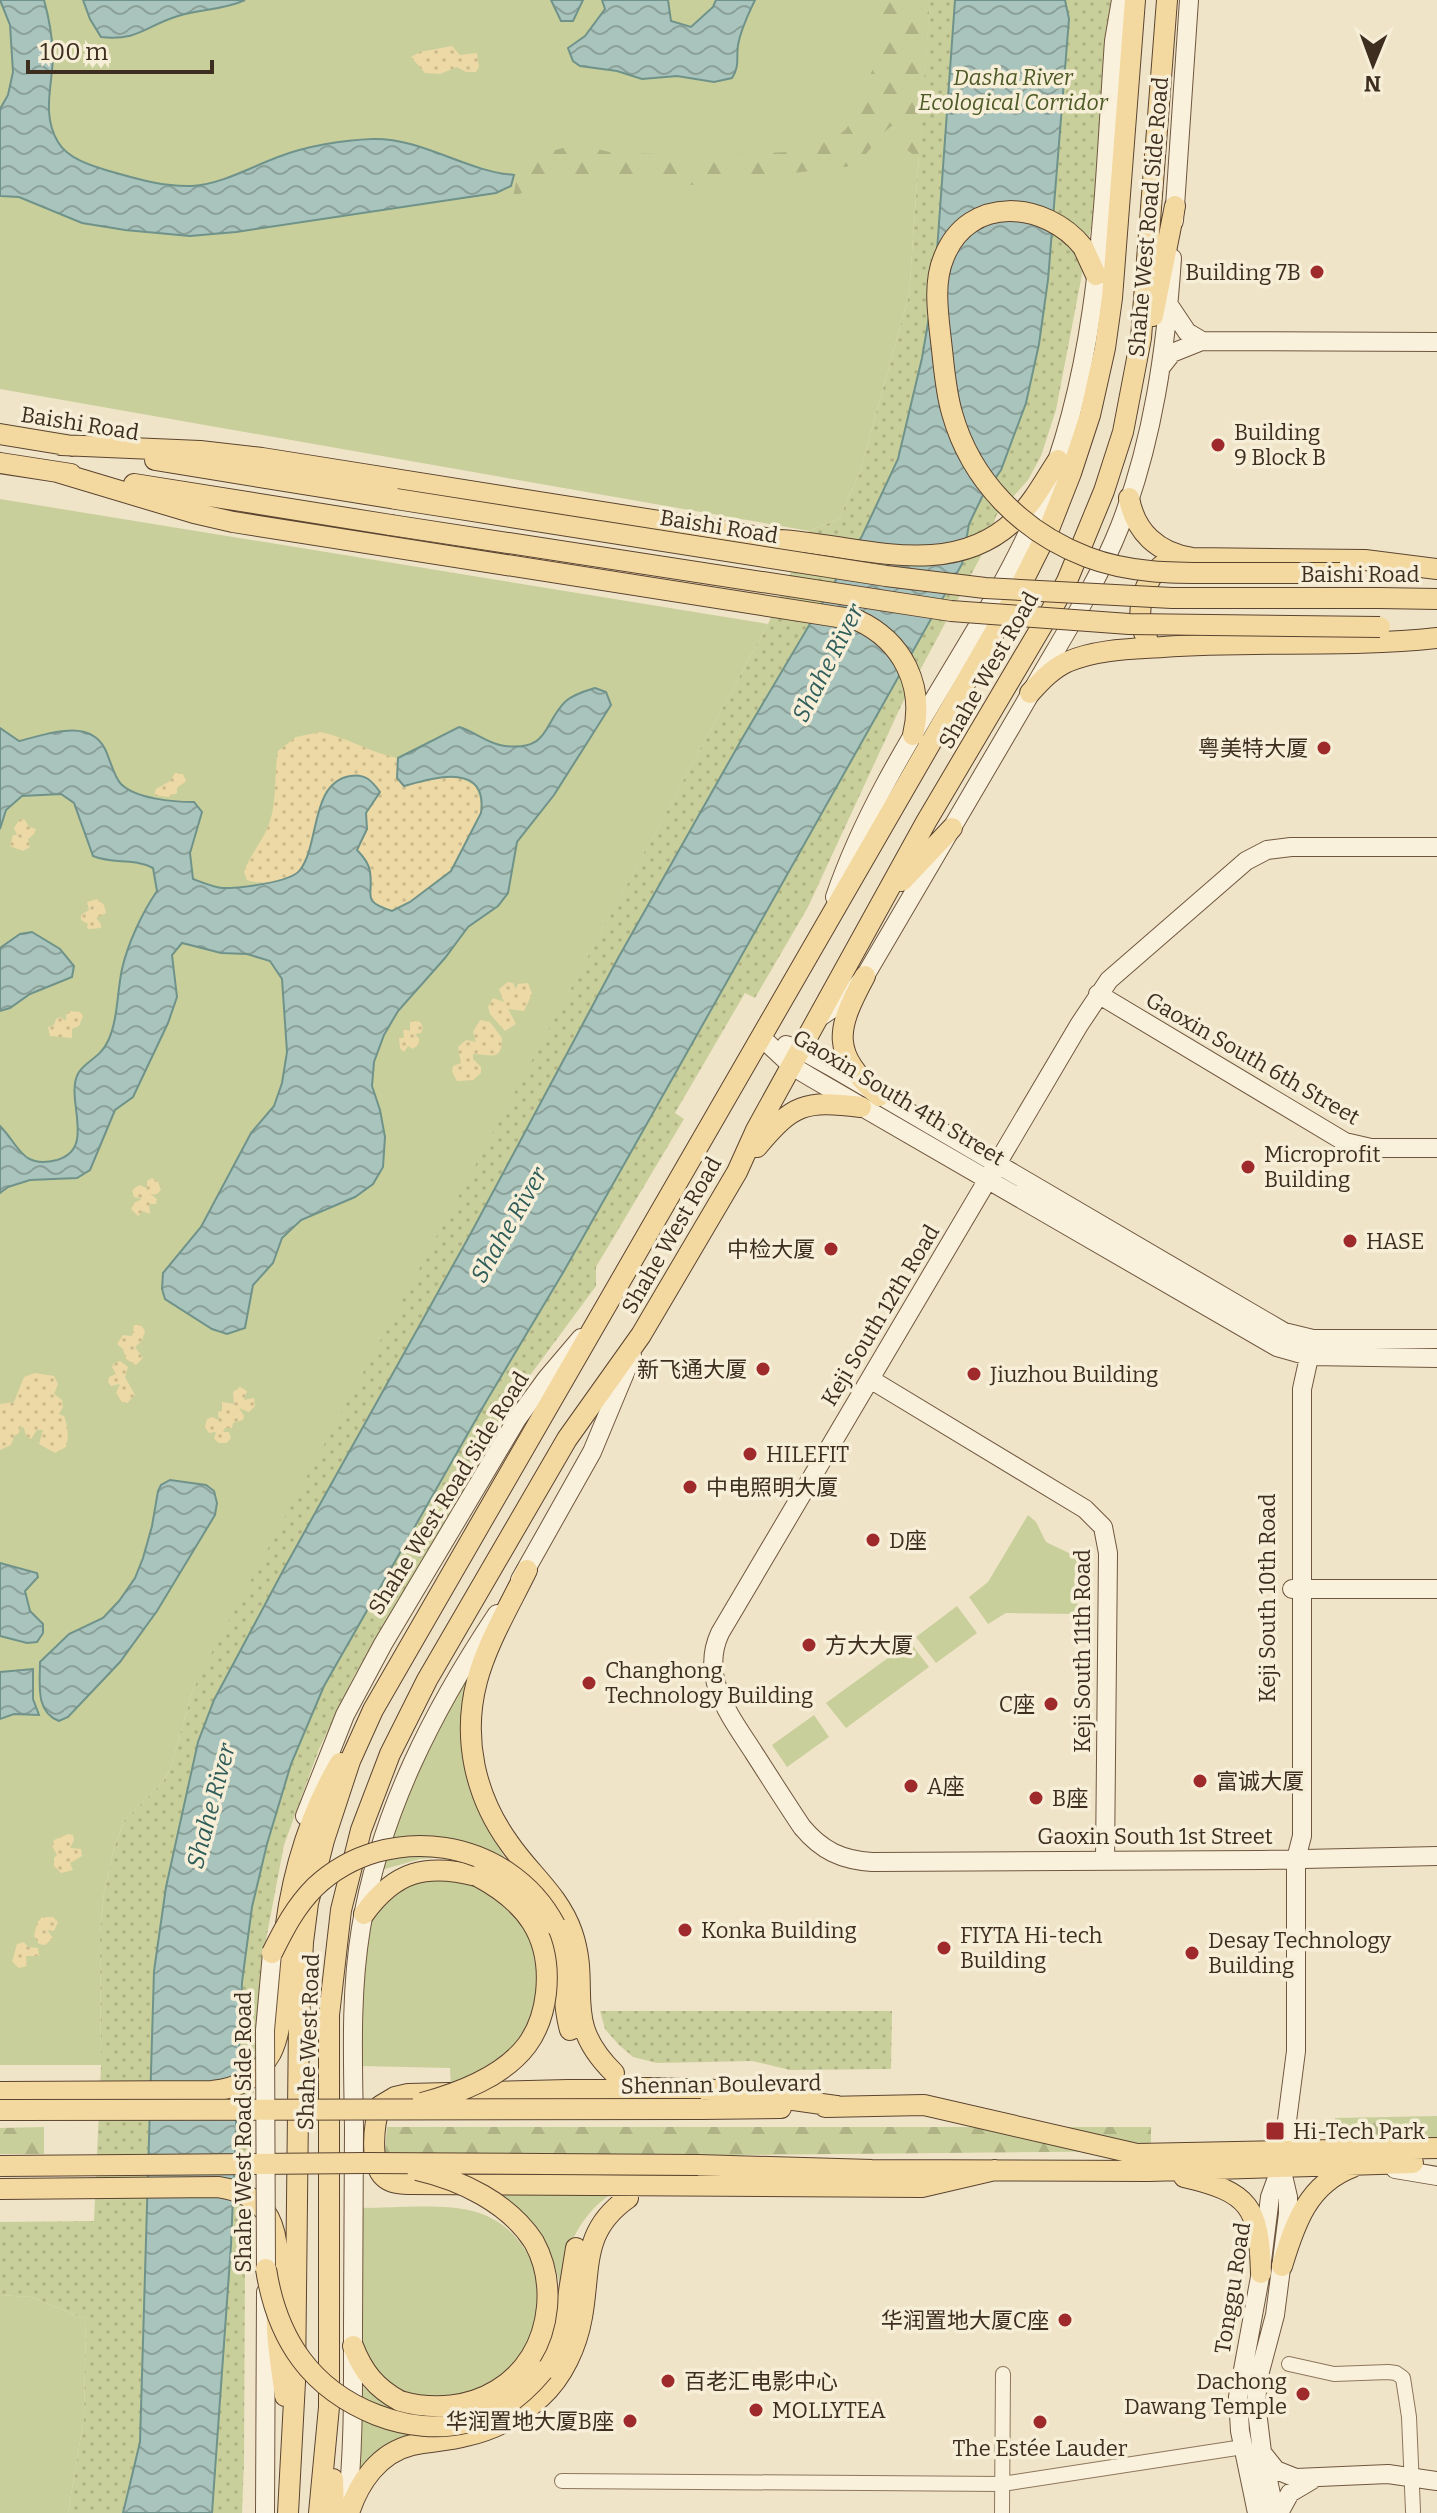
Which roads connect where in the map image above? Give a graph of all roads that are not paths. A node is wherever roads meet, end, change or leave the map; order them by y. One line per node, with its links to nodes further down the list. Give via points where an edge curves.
1 (1121, 0): 8 (main road)
2 (1135, 0): 33 (main road, Shahe West Road, via 1109,324 1081,444 1035,559)
3 (1167, 0): 13 (main road, Shahe West Road, via 1144,310)
4 (1189, 0): 6 (main road, Shahe West Road Side Road)
5 (1196, 0): 6 (main road)
6 (1187, 19): 7 (main road, Shahe West Road Side Road)
7 (1175, 206): 9 (main road, Shahe West Road Side Road); 13 (main road)
8 (1096, 275): 16 (main road, via 1082,371); 22 (main road, bridge, via 1071,233 1030,213 1004,211 983,217 965,228 943,258 938,308 949,399 961,439 991,490 1021,520 1088,558 1121,567 1172,573)
9 (1169, 305): 10 (main road, via 1187,332); 12 (main road, Shahe West Road Side Road)
10 (1202, 341): 11 (main road); 12 (main road, via 1172,353)
11 (1437, 342)
12 (1160, 368): 19 (main road, Shahe West Road Side Road)
13 (1130, 401): 32 (main road, Shahe West Road, via 1104,491 1067,581)
14 (0, 434): 15 (main road, Baishi Road)
15 (61, 445): 20 (main road, via 262,458); 23 (main road, Baishi Road, bridge, via 985,588 1172,598)
16 (1058, 460): 20 (main road, via 1031,502 1004,529 968,549 910,556); 29 (main road, via 1018,554)
17 (0, 463): 18 (main road)
18 (57, 472): 24 (main road, via 233,522); 25 (main road, bridge, via 964,612 1129,624)
19 (1129, 498): 21 (main road, via 1135,519 1150,539 1173,554); 28 (main road, Shahe West Road Side Road, via 1084,604)
20 (816, 543): 24 (main road, via 816,576 801,600)
21 (1192, 558): 22 (main road, via 1365,560); 27 (main road, via 1162,565 1149,576 1143,592 1144,633 1155,643)
22 (1437, 571)
23 (1437, 599)
24 (788, 608): 29 (main road, via 841,616 887,638 904,659 914,686)
25 (1437, 628)
26 (1437, 638): 27 (main road)
27 (1178, 646): 28 (main road, via 1077,658 1049,673)
28 (1030, 693): 30 (main road, Shahe West Road Side Road)
29 (913, 735): 33 (main road, via 863,825)
30 (952, 828): 32 (main road); 34 (main road, Shahe West Road Side Road)
31 (1437, 847): 35 (main road, Keji South 12th Road, via 1267,850 1246,861)
32 (880, 905): 36 (main road, Shahe West Road)
33 (819, 939): 37 (main road, Shahe West Road)
34 (865, 976): 36 (main road, Shahe West Road Side Road, via 845,1000); 39 (main road, via 846,1012 843,1047 855,1072)
35 (1098, 994): 41 (main road, Gaoxin South 6th Street, via 1345,1142 1371,1148); 43 (main road, Keji South 12th Road)
36 (820, 1017): 38 (main road, Shahe West Road)
37 (762, 1038): 38 (main road, Gaoxin South 4th Street); 44 (main road, Shahe West Road)
38 (796, 1058): 39 (main road, Gaoxin South 4th Street); 40 (main road, Gaoxin South 4th Street); 42 (main road, Shahe West Road)
39 (879, 1096): 43 (main road, Gaoxin South 4th Street)
40 (861, 1107): 42 (main road, via 824,1104 795,1109); 43 (main road, Gaoxin South 4th Street)
41 (1437, 1148)
42 (737, 1172): 45 (main road, Shahe West Road)
43 (992, 1173): 47 (main road, Gaoxin South 4th Street, via 1277,1347); 49 (main road, Keji South 12th Road)
44 (603, 1311): 53 (main road, Shahe West Road); 59 (main road, Shahe West Road Side Road, via 532,1398 370,1667 339,1729 298,1838)
45 (641, 1335): 50 (main road, via 592,1452); 86 (main road, Shahe West Road, via 567,1439 427,1680 390,1754 353,1859 335,1943 329,2015)
46 (1437, 1339): 47 (main road, Gaoxin South 4th Street)
47 (1307, 1347): 48 (main road, Gaoxin South 4th Street); 51 (main road, Keji South 10th Road)
48 (1437, 1358)
49 (870, 1379): 56 (main road, Keji South 11th Road, via 1085,1509 1103,1527 1108,1553); 57 (main road, Keji South 12th Road, via 720,1633 712,1664 722,1703 802,1827 828,1851)
50 (527, 1570): 58 (main road, via 460,1670 413,1760 387,1826); 60 (main road, via 478,1678 472,1755 494,1823 545,1883 572,1931 585,2036)
51 (1297, 1589): 52 (main road); 55 (main road, Keji South 10th Road, via 1302,1836)
52 (1437, 1589)
53 (361, 1734): 62 (main road, bridge, via 324,1790 295,1871 283,1949 279,2028 272,2051 254,2076 238,2087 199,2091); 89 (main road, Shahe West Road, via 324,1840 303,1942)
54 (1437, 1856): 55 (main road, Gaoxin South 1st Street)
55 (1296, 1859): 56 (main road, Gaoxin South 1st Street); 67 (main road, Keji South 10th Road, via 1296,2051)
56 (1105, 1861): 57 (main road, Gaoxin South 1st Street)
57 (872, 1862)
58 (364, 1914): 65 (main road, bridge, via 382,1890 409,1875 441,1869 477,1876 520,1906 538,1934 547,1980 543,2012 516,2057 481,2081 425,2102); 83 (main road, via 353,2018)
59 (272, 1953): 60 (main road, bridge, via 291,1914 316,1886 371,1853 447,1846 491,1861 536,1896 555,1925 563,1952 570,2030 584,2053); 81 (main road, Shahe West Road Side Road, bridge, via 265,2030)
60 (614, 2073): 61 (main road)
61 (648, 2088): 63 (main road, via 741,2092); 76 (main road, via 395,2097 380,2106 377,2115 376,2161 383,2176 399,2184)
62 (0, 2092)
63 (836, 2106): 65 (main road, Shennan Boulevard, bridge); 67 (main road, Shennan Boulevard, via 924,2105 1137,2154)
64 (0, 2110): 65 (main road, Shennan Boulevard, bridge)
65 (370, 2110)
66 (1437, 2148): 67 (main road, Shennan Boulevard)
67 (1282, 2159): 70 (main road, Shennan Boulevard); 74 (main road, Shennan Boulevard); 80 (main road, Tonggu Road, via 1288,2197); 82 (main road, Tonggu Road, via 1270,2197)
68 (1437, 2162): 70 (main road, Shennan Boulevard)
69 (366, 2163): 71 (main road, Shennan Boulevard, bridge); 72 (main road, Shennan Boulevard, bridge); 83 (main road, bridge, via 426,2172 475,2191 509,2213 534,2242 548,2295 542,2331 527,2362 505,2385 472,2403 415,2406 400,2401 376,2385)
70 (1369, 2164): 75 (main road); 80 (main road, via 1343,2171 1312,2196 1292,2232)
71 (0, 2166)
72 (872, 2170): 73 (main road, Shennan Boulevard); 77 (main road)
73 (995, 2170): 74 (main road, Shennan Boulevard); 77 (main road, via 922,2187)
74 (1149, 2171): 82 (main road, via 1205,2182 1245,2203 1257,2227)
75 (1437, 2176)
76 (670, 2186): 77 (main road); 79 (main road)
77 (758, 2187)
78 (0, 2189): 89 (main road, via 229,2189 252,2199 269,2217 275,2239 277,2328)
79 (628, 2198): 81 (main road, bridge, via 590,2221 577,2244 559,2342 535,2381 506,2406 455,2425 403,2423 375,2414 319,2380 285,2332); 100 (main road, via 608,2214 592,2243 579,2332 549,2389 494,2427 395,2452 364,2479)
80 (1282, 2266): 88 (main road, Tonggu Road, via 1257,2390)
81 (266, 2269): 96 (main road, Shahe West Road Side Road, bridge)
82 (1261, 2273): 87 (main road, Tonggu Road, via 1238,2397)
83 (353, 2346): 100 (main road)
84 (1289, 2364): 90 (street, via 1318,2372 1388,2372 1403,2378)
85 (1003, 2374): 94 (street)
86 (329, 2407): 98 (main road, Shahe West Road); 99 (main road)
87 (1243, 2447): 94 (street); 102 (main road, Tonggu Road)
88 (1262, 2452): 91 (main road, via 1282,2473); 103 (main road, Tonggu Road)
89 (292, 2470): 97 (main road, Shahe West Road)
90 (1411, 2475): 91 (main road); 93 (main road); 95 (street)
91 (1321, 2477): 103 (main road, via 1292,2491)
92 (562, 2481): 94 (street)
93 (1437, 2481)
94 (1002, 2484): 101 (street)
95 (1413, 2511)
96 (265, 2513)
97 (288, 2513)
98 (319, 2513)
99 (334, 2513)
100 (348, 2513)
101 (1002, 2513)
102 (1257, 2513)
103 (1277, 2513)

